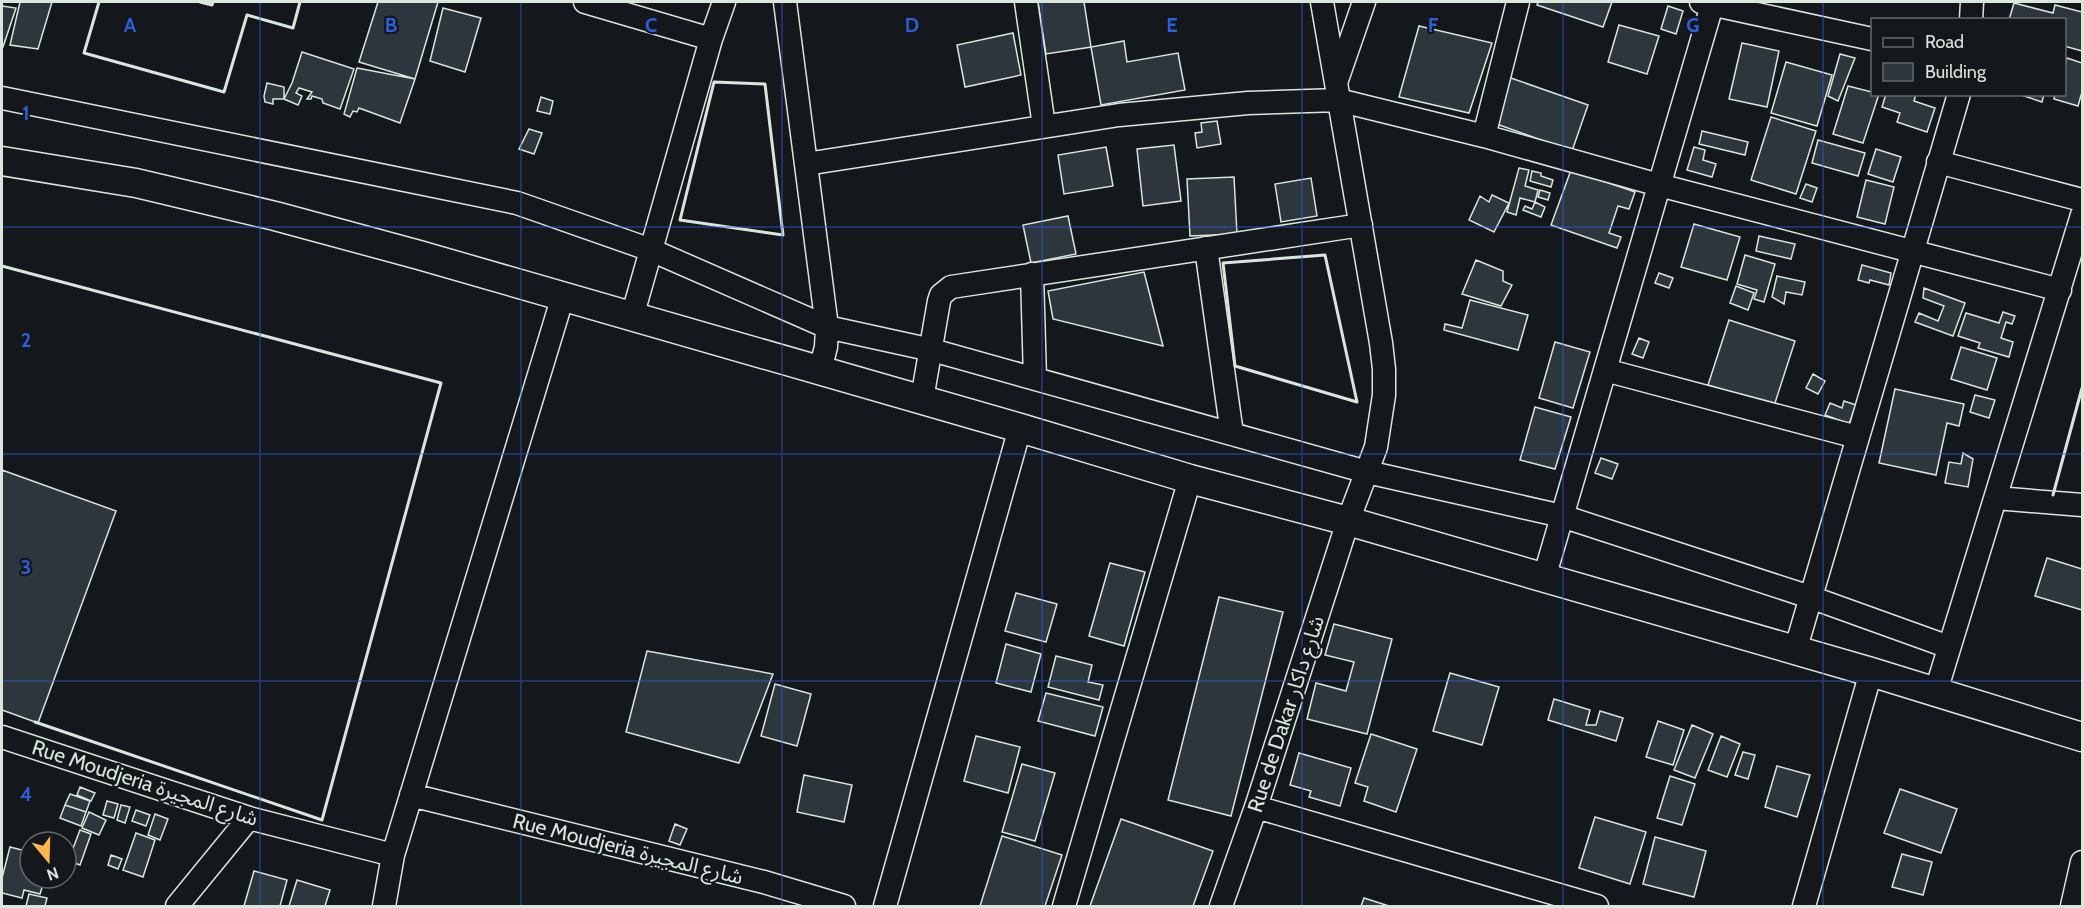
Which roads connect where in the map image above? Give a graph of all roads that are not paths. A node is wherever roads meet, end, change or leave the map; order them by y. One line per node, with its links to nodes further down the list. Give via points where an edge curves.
1 (585, 2): 11 (street)
2 (724, 2): 11 (street)
3 (785, 2): 20 (street)
4 (1026, 2): 16 (street)
5 (1322, 2): 13 (street, Rue de Dakar شارع داكار)
6 (1364, 2): 13 (street)
7 (1518, 2): 17 (street)
8 (1709, 2): 12 (street); 21 (street)
9 (1972, 2): 10 (street)
10 (1971, 18)
11 (711, 39): 26 (street)
12 (1871, 39)
13 (1337, 92): 16 (street); 17 (street); 24 (street, Rue de Dakar شارع داكار)
14 (1958, 96): 19 (street)
15 (2, 98): 26 (street, via 517,202)
16 (1044, 126): 20 (street)
17 (1484, 136): 21 (street)
18 (2, 161): 30 (main road, via 136,183 264,213)
19 (1938, 162): 22 (street); 27 (street)
20 (806, 164): 32 (street)
21 (1659, 185): 27 (street); 35 (street)
22 (2082, 200)
23 (2082, 215): 29 (street)
24 (1361, 225): 25 (street); 41 (street, Rue de Dakar شارع داكار, via 1384,369 1381,421)
25 (1206, 248): 28 (street); 39 (street)
26 (651, 250): 31 (street); 32 (street)
27 (1911, 250): 29 (street); 40 (street)
28 (1032, 274): 33 (street, via 945,290 939,301); 36 (street)
29 (2060, 290): 43 (street)
30 (563, 296): 31 (main road); 55 (street)
31 (632, 317): 34 (main road)
32 (827, 327): 33 (street); 34 (street)
33 (932, 350): 36 (street); 37 (street)
34 (820, 370): 37 (main road)
35 (1605, 370): 40 (street); 45 (street)
36 (1035, 379): 39 (street)
37 (922, 399): 38 (main road)
38 (1020, 428): 42 (main road); 63 (street)
39 (1232, 434): 41 (street)
40 (1857, 437): 48 (street)
41 (1367, 472): 45 (street); 46 (street, Rue de Dakar شارع داكار)
42 (1190, 479): 46 (main road); 64 (street)
43 (1996, 498): 44 (street); 49 (street)
44 (2082, 505)
45 (1562, 516): 47 (street); 48 (street)
46 (1348, 521): 47 (main road); 56 (street, Rue de Dakar شارع داكار)
47 (1544, 578): 50 (main road)
48 (1810, 597): 49 (street); 50 (street)
49 (1949, 647): 52 (street)
50 (1795, 651): 51 (main road)
51 (1871, 672): 52 (main road); 67 (street)
52 (1936, 692): 54 (main road)
53 (2, 737): 57 (street, Rue Moudjeria شارع المجيرة)
54 (2082, 737)
55 (411, 795): 58 (street); 62 (street, Rue Moudjeria شارع المجيرة, via 764,882)
56 (1256, 807): 65 (street, Rue de Dakar شارع داكار); 66 (street)
57 (249, 818): 58 (street, Rue Moudjeria شارع المجيرة); 60 (street)
58 (393, 855): 61 (street)
59 (2082, 862): 68 (street)
60 (177, 906)
61 (384, 906)
62 (844, 906)
63 (885, 906)
64 (1064, 906)
65 (1221, 906)
66 (1597, 906)
67 (1804, 906)
68 (2072, 906)

